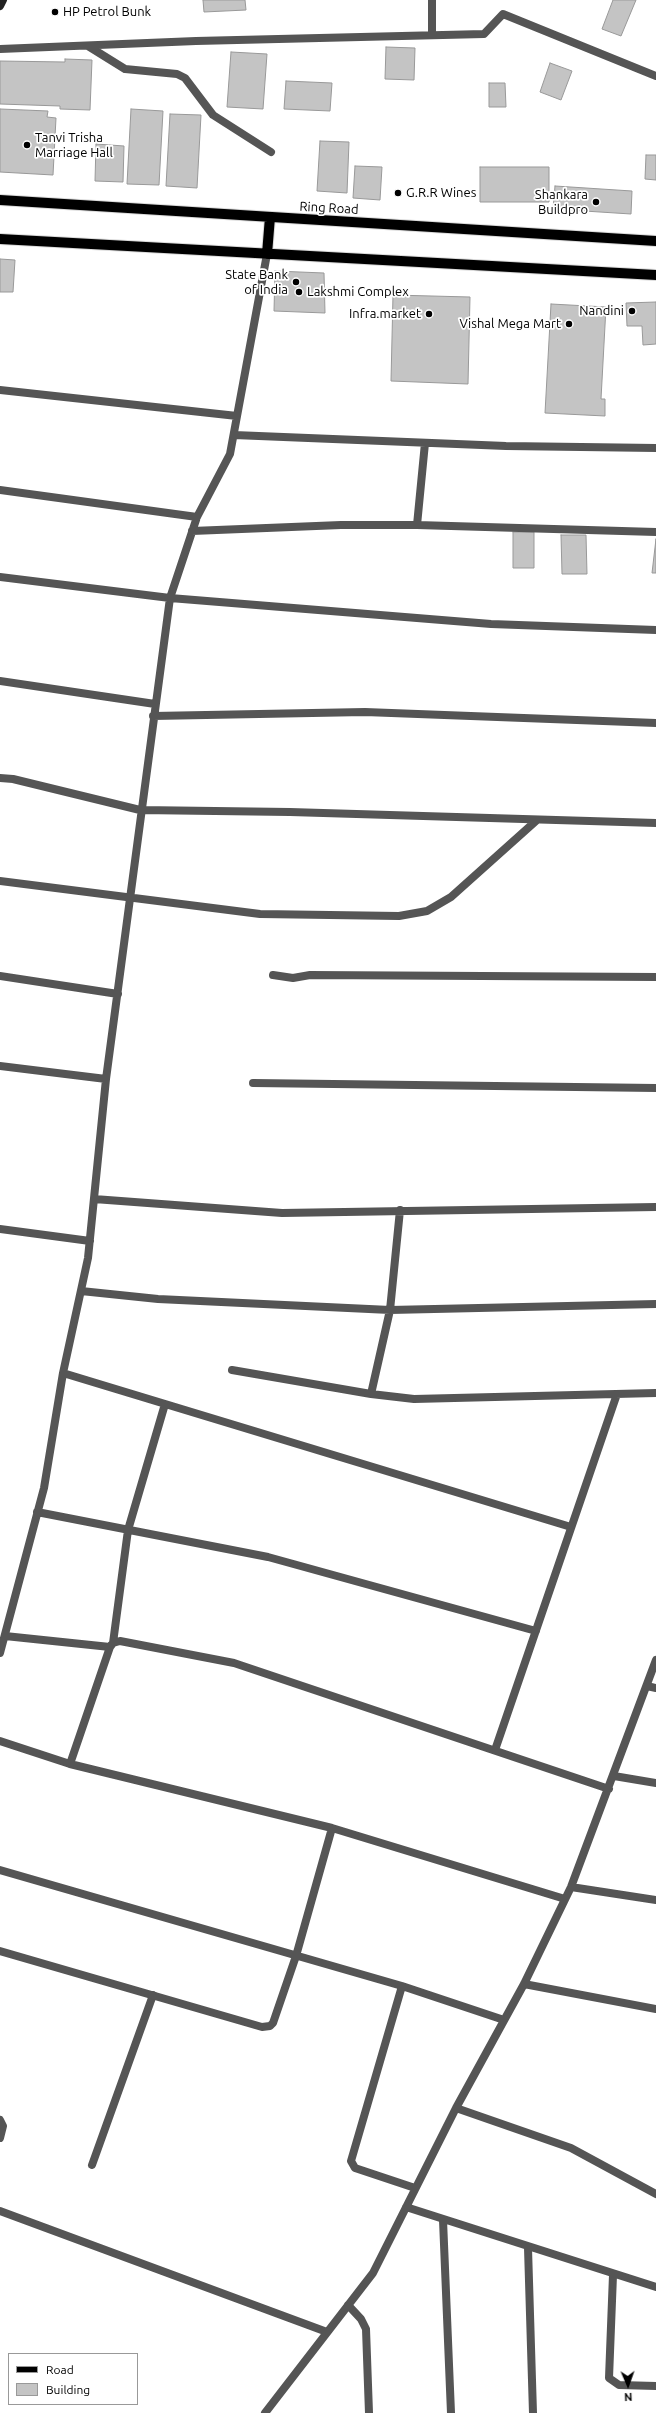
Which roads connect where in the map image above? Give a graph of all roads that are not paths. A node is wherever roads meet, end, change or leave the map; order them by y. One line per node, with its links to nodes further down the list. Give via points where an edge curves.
1 (3, 0): 3 (street)
2 (432, 0): 4 (street)
3 (0, 6)
4 (432, 36): 5 (street); 7 (street, via 484,34 503,14)
5 (88, 46): 6 (street); 8 (street, via 124,69 177,74 185,78 213,115)
6 (0, 49)
7 (656, 76)
8 (271, 152)
9 (0, 200): 10 (main road, Ring Road)
10 (270, 217): 12 (main road, Ring Road); 13 (main road)
11 (0, 239): 13 (main road)
12 (656, 241)
13 (267, 254): 14 (main road, via 348,256); 16 (street)
14 (656, 275)
15 (0, 390): 16 (street)
16 (237, 416): 17 (street)
17 (234, 435): 18 (street); 21 (street, via 230,454)
18 (425, 443): 19 (street); 22 (street)
19 (656, 448)
20 (0, 490): 21 (street)
21 (197, 517): 23 (street)
22 (416, 526): 23 (street, via 341,525); 24 (street)
23 (192, 531): 26 (street)
24 (656, 532)
25 (0, 577): 26 (street)
26 (170, 598): 27 (street, via 491,624); 29 (street)
27 (656, 630)
28 (0, 681): 29 (street)
29 (155, 704): 30 (street)
30 (153, 716): 31 (street, via 365,712); 33 (street)
31 (656, 723)
32 (0, 778): 33 (street)
33 (140, 810): 34 (street); 37 (street)
34 (537, 820): 35 (street); 37 (street, via 451,897 427,911 414,915 260,914)
35 (656, 823)
36 (0, 881): 37 (street)
37 (131, 896): 41 (street)
38 (273, 975): 40 (street, via 293,978 310,975)
39 (0, 976): 41 (street)
40 (656, 977)
41 (118, 994): 43 (street)
42 (0, 1066): 43 (street)
43 (106, 1079): 46 (street)
44 (253, 1083): 45 (street)
45 (656, 1088)
46 (94, 1199): 48 (street, via 282,1213); 50 (street)
47 (656, 1207): 48 (street)
48 (400, 1210): 53 (street)
49 (0, 1228): 50 (street)
50 (90, 1241): 51 (street)
51 (81, 1291): 53 (street, via 158,1299); 55 (street)
52 (656, 1304): 53 (street)
53 (390, 1310): 57 (street)
54 (232, 1370): 57 (street)
55 (63, 1373): 59 (street); 60 (street, via 44,1488)
56 (656, 1393): 58 (street)
57 (371, 1394): 58 (street, via 444,1400)
58 (617, 1394): 61 (street)
59 (164, 1404): 61 (street); 62 (street)
60 (37, 1512): 62 (street); 64 (street)
61 (571, 1527): 63 (street)
62 (128, 1530): 63 (street, via 268,1557); 65 (street)
63 (536, 1631): 71 (street)
64 (4, 1636): 65 (street); 66 (street)
65 (111, 1645): 71 (street, via 126,1642 234,1663); 72 (street)
66 (0, 1653)
67 (656, 1660): 68 (street)
68 (647, 1686): 69 (street); 73 (street)
69 (656, 1688)
70 (0, 1741): 72 (street)
71 (495, 1750): 75 (street)
72 (70, 1764): 76 (street)
73 (614, 1776): 74 (street); 75 (street)
74 (656, 1783)
75 (609, 1789): 78 (street)
76 (332, 1828): 79 (street); 82 (street)
77 (0, 1870): 82 (street)
78 (571, 1887): 79 (street); 80 (street)
79 (565, 1899): 83 (street)
80 (656, 1900)
81 (0, 1950): 85 (street)
82 (296, 1956): 84 (street); 85 (street, via 270,2026 262,2027)
83 (524, 1984): 86 (street); 87 (street)
84 (402, 1986): 87 (street); 92 (street, via 351,2161 355,2168)
85 (153, 1995): 91 (street)
86 (656, 2009)
87 (504, 2020): 88 (street)
88 (456, 2108): 92 (street); 93 (street, via 571,2148)
89 (0, 2120): 90 (street, via 3,2126)
90 (0, 2138)
91 (92, 2165)
92 (415, 2188): 94 (street)
93 (656, 2194)
94 (406, 2207): 96 (street); 100 (street, via 373,2273)
95 (0, 2211): 101 (street)
96 (443, 2220): 97 (street); 105 (street)
97 (528, 2248): 98 (street); 106 (street)
98 (613, 2275): 99 (street); 102 (street, via 609,2378 619,2385)
99 (656, 2287)
100 (348, 2305): 101 (street); 104 (street, via 366,2329)
101 (327, 2332): 103 (street)
102 (656, 2386)
103 (265, 2413)
104 (369, 2413)
105 (451, 2413)
106 (533, 2413)

